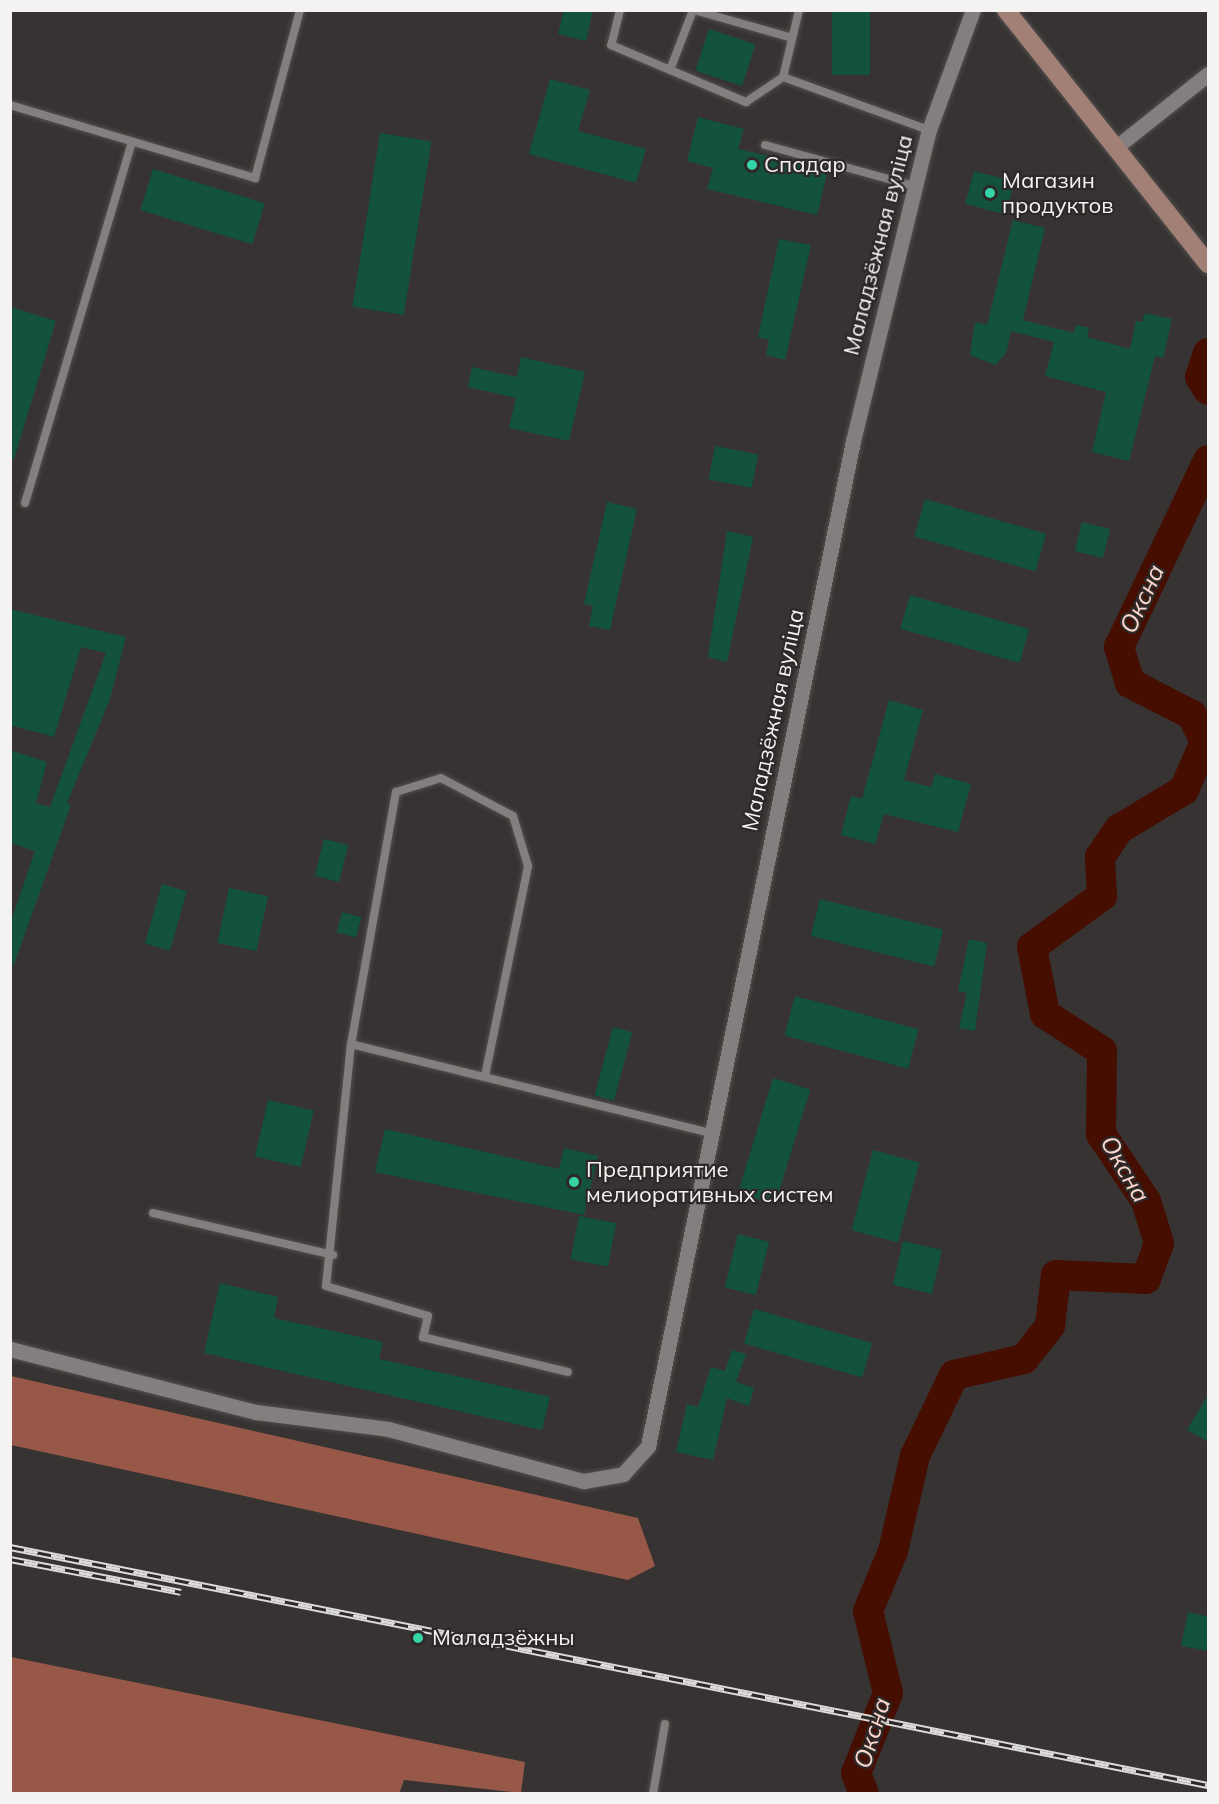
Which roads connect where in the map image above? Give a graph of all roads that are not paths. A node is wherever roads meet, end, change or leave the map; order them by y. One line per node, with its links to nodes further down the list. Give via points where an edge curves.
1 (300, 10): 13 (lane, via 255,178)
2 (620, 10): 8 (lane, via 611,45)
3 (694, 10): 7 (lane); 8 (lane)
4 (799, 10): 7 (lane)
5 (973, 10): 12 (street, Маладзёжная вуліца)
6 (1006, 10): 15 (main road)
7 (792, 38): 10 (lane)
8 (670, 69): 10 (lane, via 746,102)
9 (1209, 74): 15 (street)
10 (783, 77): 12 (lane)
11 (10, 105): 13 (lane)
12 (929, 130): 16 (street, Маладзёжная вуліца)
13 (132, 142): 18 (lane)
14 (765, 145): 16 (lane)
15 (1115, 148): 17 (main road)
16 (914, 186): 21 (street, Маладзёжная вуліца, via 854,441)
17 (1209, 264)
18 (25, 503)
19 (351, 1044): 20 (lane); 20 (lane, via 396,792 441,778 513,816 528,866); 23 (lane)
20 (485, 1076): 21 (lane)
21 (710, 1133): 24 (street, Маладзёжная вуліца, via 648,1446 623,1474 584,1482 388,1429 255,1412)
22 (153, 1214): 23 (lane)
23 (333, 1255): 25 (lane, via 326,1286 428,1316 423,1336)
24 (10, 1350)
25 (568, 1372)
26 (665, 1724): 27 (lane)
27 (652, 1794)

